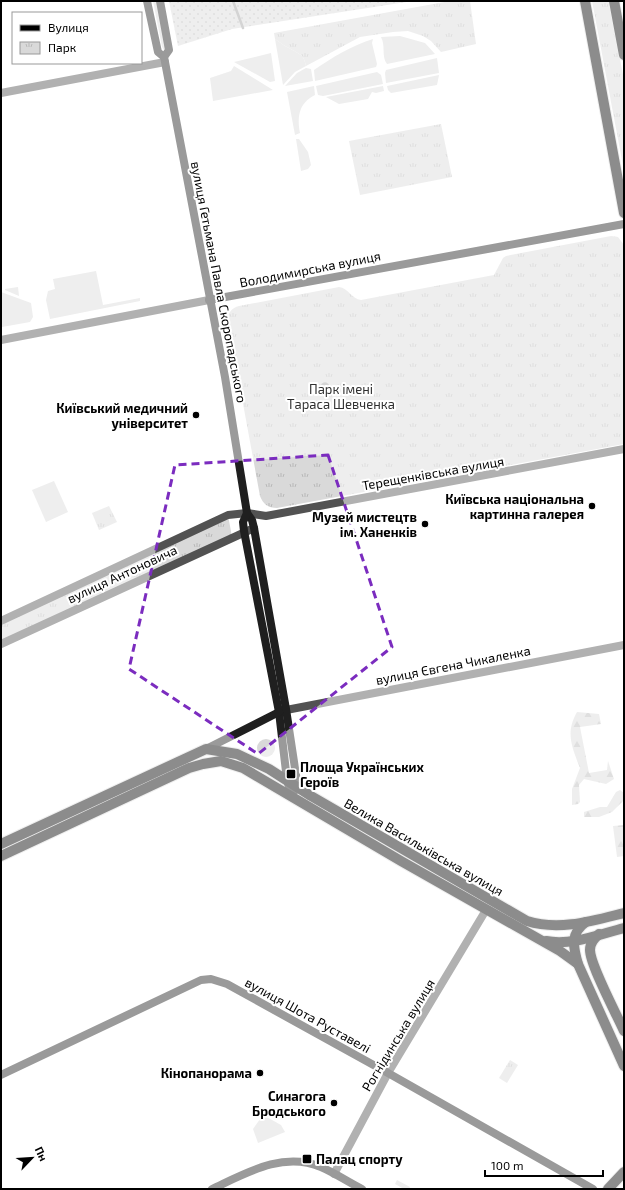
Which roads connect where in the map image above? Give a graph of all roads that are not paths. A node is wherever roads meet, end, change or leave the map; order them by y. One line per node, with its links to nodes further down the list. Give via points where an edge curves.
1 (148, 1): 6 (main road, вулиця Гетьмана Павла Скоропадського, via 158,52)
2 (160, 1): 6 (main road, вулиця Гетьмана Павла Скоропадського, via 169,50)
3 (585, 1): 10 (main road)
4 (614, 1): 5 (main road)
5 (624, 55)
6 (165, 59): 8 (street); 12 (main road, вулиця Гетьмана Павла Скоропадського)
7 (141, 64): 9 (street)
8 (142, 64)
9 (1, 93)
10 (624, 213)
11 (624, 224): 12 (main road, Володимирська вулиця)
12 (209, 300): 13 (street, Володимирська вулиця); 15 (main road, вулиця Гетьмана Павла Скоропадського)
13 (1, 340)
14 (624, 449): 15 (street, Терещенківська вулиця, via 266,516)
15 (247, 513): 16 (main road, вулиця Гетьмана Павла Скоропадського); 17 (main road, вулиця Гетьмана Павла Скоропадського, via 243,522); 18 (street, вулиця Антоновича, via 228,515)
16 (254, 528): 17 (street, вулиця Антоновича); 21 (main road, вулиця Гетьмана Павла Скоропадського)
17 (244, 532): 19 (street, вулиця Антоновича); 21 (main road, вулиця Гетьмана Павла Скоропадського)
18 (1, 621)
19 (1, 644)
20 (624, 645): 21 (street, вулиця Євгена Чикаленка)
21 (282, 710): 22 (main road); 23 (main road); 24 (main road)
22 (206, 749): 23 (main road, Велика Васильківська вулиця, via 237,754); 26 (main road)
23 (287, 780): 24 (main road, Велика Васильківська вулиця); 25 (main road)
24 (298, 788): 25 (main road); 30 (main road, Велика Васильківська вулиця, via 527,921 549,926)
25 (292, 797): 27 (main road, Велика Васильківська вулиця, via 244,768 229,763 212,762 189,768); 28 (main road, Велика Васильківська вулиця)
26 (1, 844)
27 (1, 856)
28 (486, 910): 33 (main road, Велика Васильківська вулиця); 38 (street, Рогнідинська вулиця)
29 (624, 913): 30 (main road, Велика Васильківська вулиця)
30 (586, 922): 34 (main road, via 577,929)
31 (624, 928): 32 (main road, Велика Васильківська вулиця)
32 (599, 934): 34 (main road, Велика Васильківська вулиця); 36 (main road, via 591,944 590,951)
33 (536, 939): 34 (main road, Велика Васильківська вулиця, via 560,942); 35 (main road, Велика Васильківська вулиця)
34 (573, 940): 35 (main road)
35 (578, 964): 37 (main road)
36 (624, 1031)
37 (624, 1066)
38 (388, 1073): 39 (main road, вулиця Шота Руставелі, via 227,984 211,979 201,980); 41 (street, Рогнідинська вулиця); 44 (main road, вулиця Шота Руставелі)
39 (1, 1075)
40 (624, 1172): 45 (main road)
41 (334, 1174): 42 (main road, via 311,1164 276,1163 262,1166); 43 (main road)
42 (212, 1189)
43 (362, 1189)
44 (593, 1189)
45 (608, 1189)

